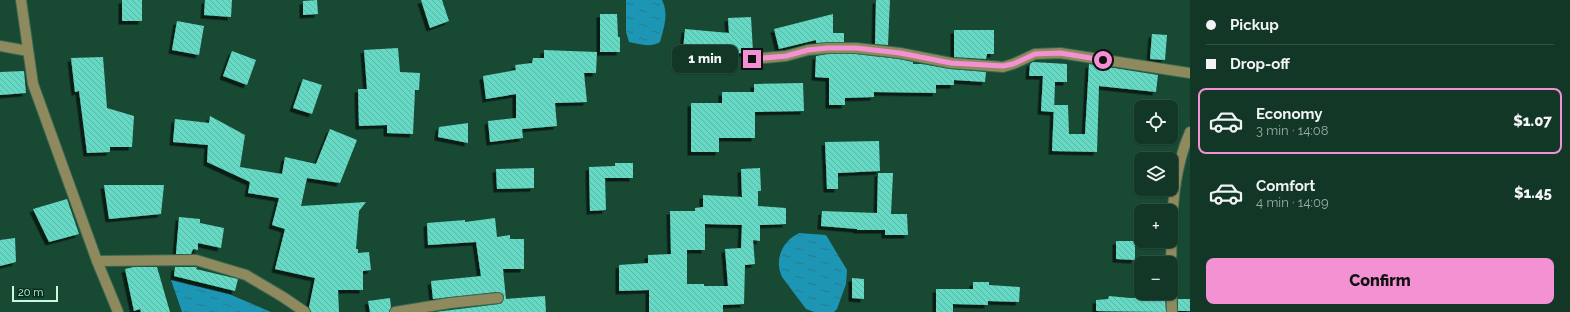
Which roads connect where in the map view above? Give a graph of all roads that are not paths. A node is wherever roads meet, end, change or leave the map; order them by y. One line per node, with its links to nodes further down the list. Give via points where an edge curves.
1 (21, 0): 3 (street)
2 (0, 46): 3 (street)
3 (28, 51): 8 (street, via 33,84)
4 (752, 59): 5 (street, via 786,56 808,50 856,48 951,63 1003,66 1035,54 1060,53)
5 (1190, 73)
6 (1190, 132): 7 (street, via 1177,171)
7 (1171, 256)
8 (97, 261): 11 (street); 12 (street, via 196,260 246,275)
9 (498, 298): 13 (street)
10 (1172, 300): 14 (street)
11 (118, 312)
12 (305, 312)
13 (395, 312)
14 (1172, 312)

